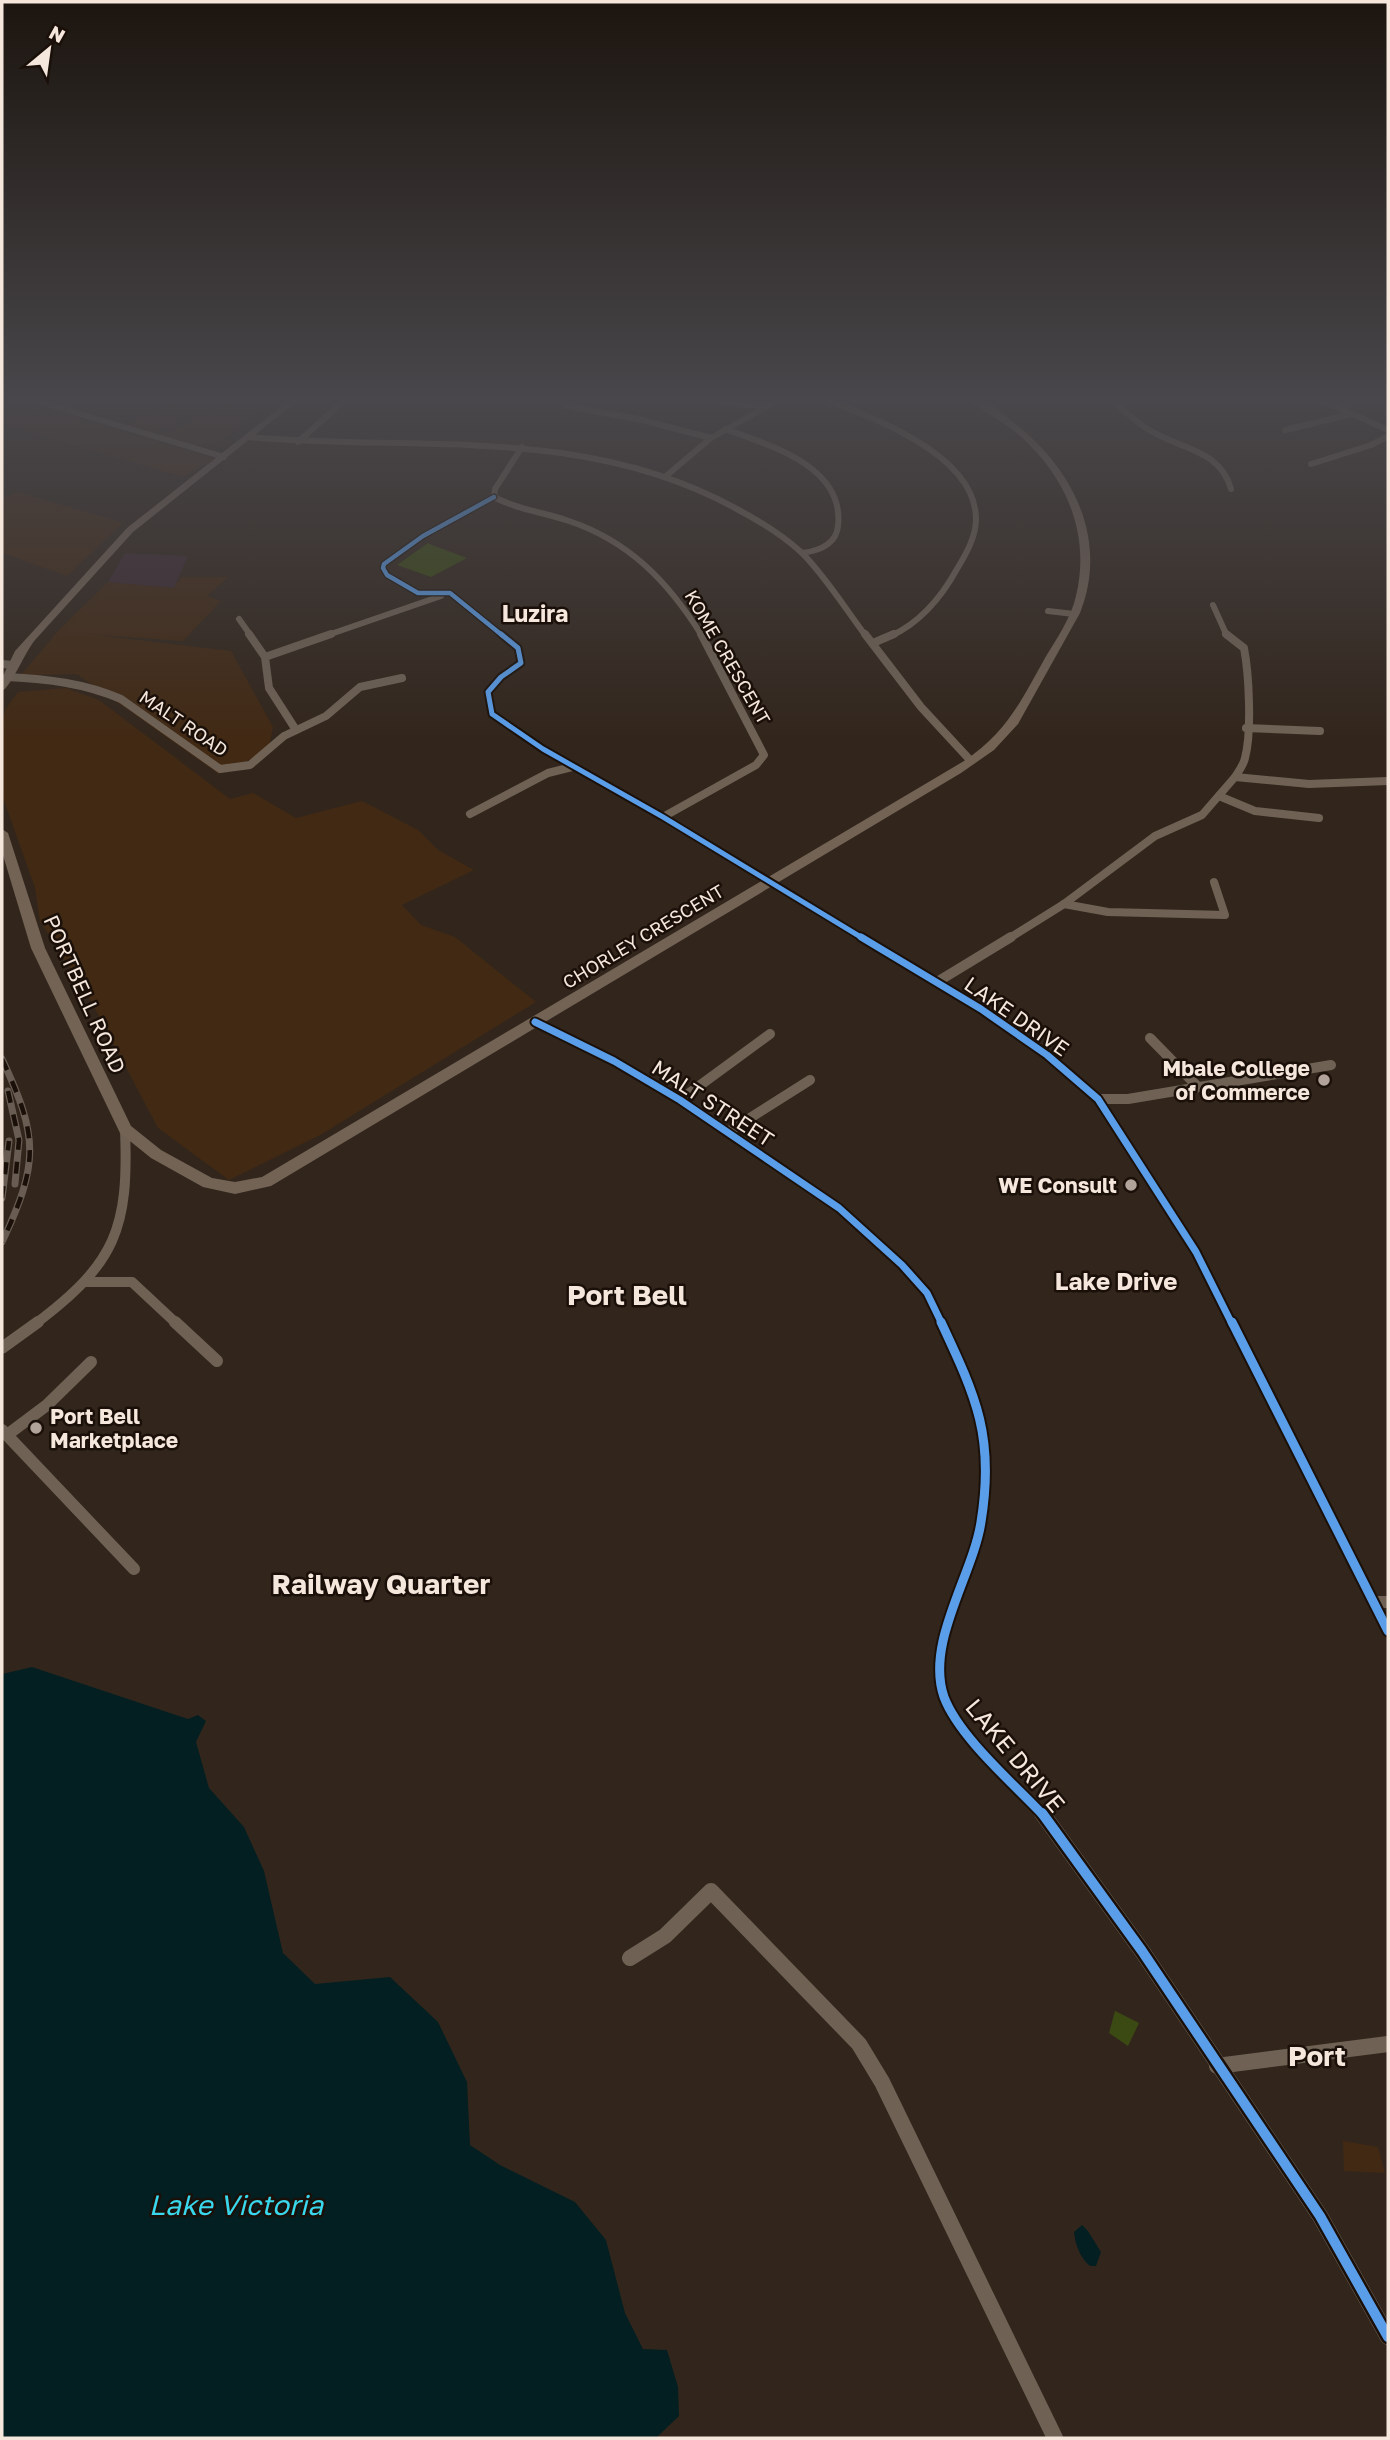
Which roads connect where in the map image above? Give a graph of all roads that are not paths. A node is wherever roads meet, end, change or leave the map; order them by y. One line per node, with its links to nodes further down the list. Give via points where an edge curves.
1 (153, 512): 17 (main road, via 130,530 31,638)
2 (467, 512): 9 (street, via 423,536 383,566 387,575 418,593)
3 (535, 512): 30 (street, KOME CRESCENT, via 592,529 618,542 656,572 709,650 762,747 764,755 756,765)
4 (743, 512): 8 (street)
5 (840, 512): 8 (street, via 837,532 823,548)
6 (974, 512): 14 (street, via 972,537 929,611 909,628)
7 (1080, 512): 12 (main road, CHORLEY CRESCENT, via 1087,550)
8 (802, 553): 14 (street)
9 (450, 593): 15 (street); 25 (street, LAKE DRIVE, via 518,648 521,656 519,665 488,692 489,709 499,722)
10 (1213, 605): 21 (street, via 1226,635 1244,649)
11 (1048, 611): 12 (street)
12 (1074, 614): 24 (main road, CHORLEY CRESCENT, via 1015,722 993,746)
13 (239, 619): 15 (street)
14 (873, 643): 24 (street, via 921,707)
15 (265, 657): 22 (street, via 268,688)
16 (2, 664): 17 (street)
17 (13, 665): 18 (main road)
18 (7, 677): 20 (main road); 22 (street, MALT ROAD, via 66,681 116,697 223,770 254,763)
19 (402, 678): 22 (street, MALT ROAD, via 362,686 328,716)
20 (2, 688)
21 (1247, 728): 23 (street); 26 (street, via 1245,760)
22 (296, 730)
23 (1320, 731)
24 (970, 760): 33 (main road, CHORLEY CRESCENT)
25 (572, 767): 29 (street, via 548,773); 30 (street, LAKE DRIVE)
26 (1235, 777): 27 (street, via 1309,784); 28 (street)
27 (1388, 781)
28 (1219, 796): 31 (street, via 1262,815); 35 (street, via 1202,816 1155,836)
29 (470, 814)
30 (663, 817): 33 (street, LAKE DRIVE)
31 (1319, 818)
32 (2, 833): 45 (main road, PORTBELL ROAD, via 38,948)
33 (768, 882): 36 (street, LAKE DRIVE); 37 (main road, CHORLEY CRESCENT)
34 (1214, 882): 35 (street, via 1225,915 1108,912)
35 (1064, 904): 36 (street)
36 (937, 982): 43 (street, LAKE DRIVE, via 1047,1055)
37 (535, 1022): 44 (street, MALT STREET); 45 (main road, CHORLEY CRESCENT, via 251,1187 208,1183 156,1154)
38 (770, 1034): 44 (street)
39 (1150, 1038): 42 (street)
40 (1331, 1065): 42 (street)
41 (810, 1080): 46 (street)
42 (1198, 1087): 43 (street, via 1128,1099)
43 (1098, 1099): 55 (street, LAKE DRIVE, via 1196,1252)
44 (680, 1100): 46 (street, MALT STREET)
45 (125, 1129): 48 (street, via 121,1221 110,1247)
46 (728, 1132): 47 (street, MALT STREET)
47 (864, 1228): 59 (street, LAKE DRIVE, via 927,1293 969,1381 985,1436 981,1524 940,1654 944,1696 963,1730 1046,1819 1142,1951)
48 (85, 1282): 49 (street, via 60,1307); 50 (street, via 132,1282)
49 (2, 1348)
50 (217, 1361)
51 (91, 1362): 52 (street, via 47,1405)
52 (4, 1432): 53 (street)
53 (134, 1569)
54 (1388, 1601): 55 (street)
55 (1374, 1602): 56 (street, LAKE DRIVE)
56 (1388, 1631)
57 (630, 1958): 61 (street, via 665,1936 710,1891 841,2024 882,2082)
58 (1388, 2044): 59 (street)
59 (1217, 2066): 60 (street, LAKE DRIVE, via 1320,2216)
60 (1388, 2337)
61 (1055, 2438)

